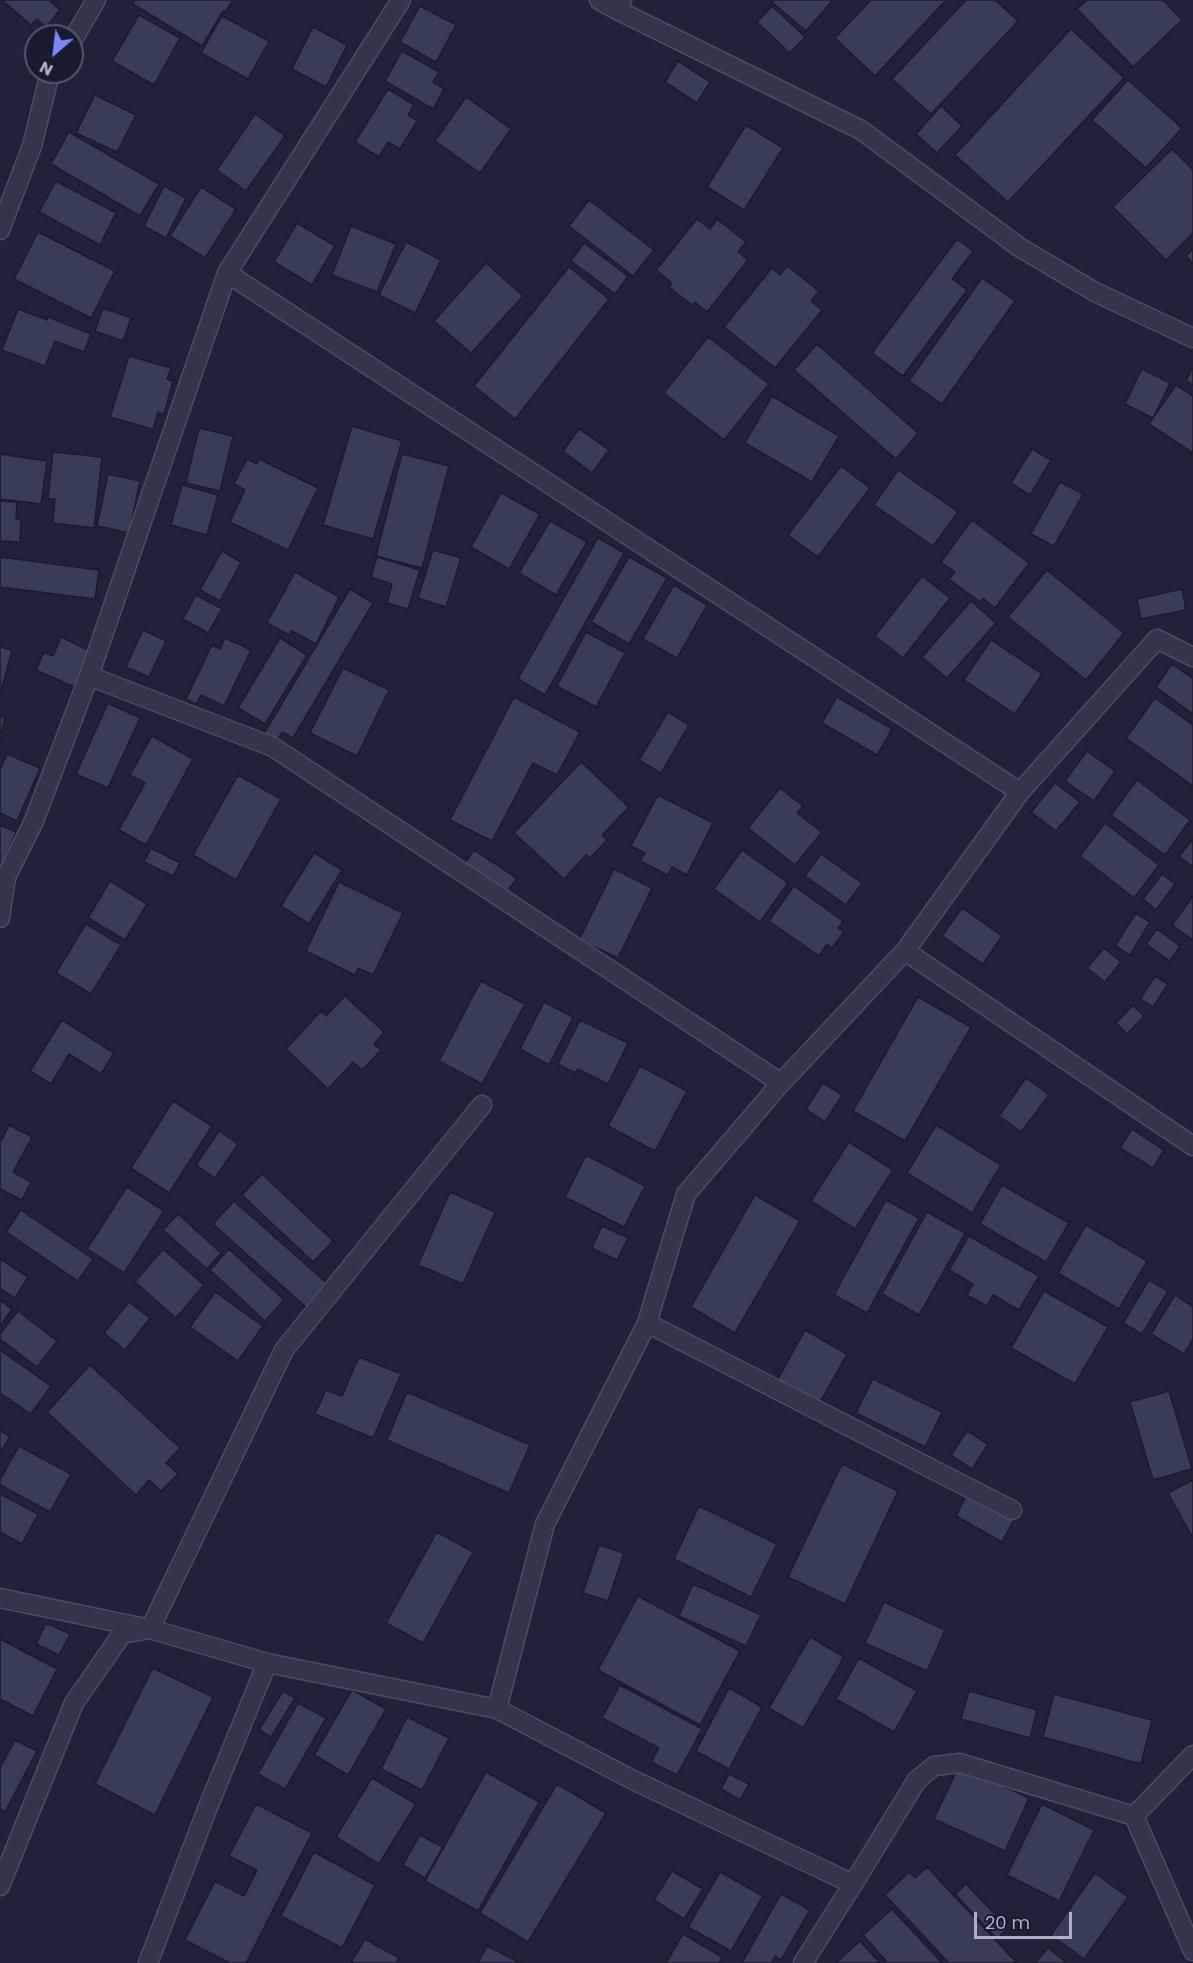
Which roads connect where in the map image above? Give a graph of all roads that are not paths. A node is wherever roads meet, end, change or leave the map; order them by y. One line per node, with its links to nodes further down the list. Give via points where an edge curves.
1 (96, 0): 5 (street)
2 (401, 0): 8 (street)
3 (599, 0): 4 (street)
4 (620, 5): 9 (street, via 861,130 1019,247 1095,292)
5 (82, 24)
6 (47, 84): 7 (street, via 32,146)
7 (0, 230)
8 (227, 273): 11 (street); 12 (street)
9 (1193, 339)
10 (1193, 657): 12 (street, via 1156,639)
11 (89, 676): 13 (street, via 34,821 6,878); 15 (street, via 273,747)
12 (1020, 792): 14 (street)
13 (0, 918)
14 (905, 951): 15 (street); 17 (street)
15 (781, 1083): 18 (street, via 686,1194)
16 (483, 1104): 21 (street, via 284,1350)
17 (1193, 1146)
18 (647, 1323): 19 (street); 23 (street, via 545,1524)
19 (1012, 1510)
20 (0, 1598): 21 (street)
21 (150, 1629): 22 (street); 27 (street, via 122,1634 74,1703)
22 (267, 1663): 23 (street); 29 (street)
23 (497, 1709): 26 (street, via 633,1780)
24 (1193, 1755): 25 (street)
25 (1134, 1816): 26 (street, via 960,1763 934,1766 917,1780); 28 (street)
26 (853, 1884): 30 (street)
27 (0, 1886)
28 (1193, 1951)
29 (148, 1963)
30 (803, 1963)

